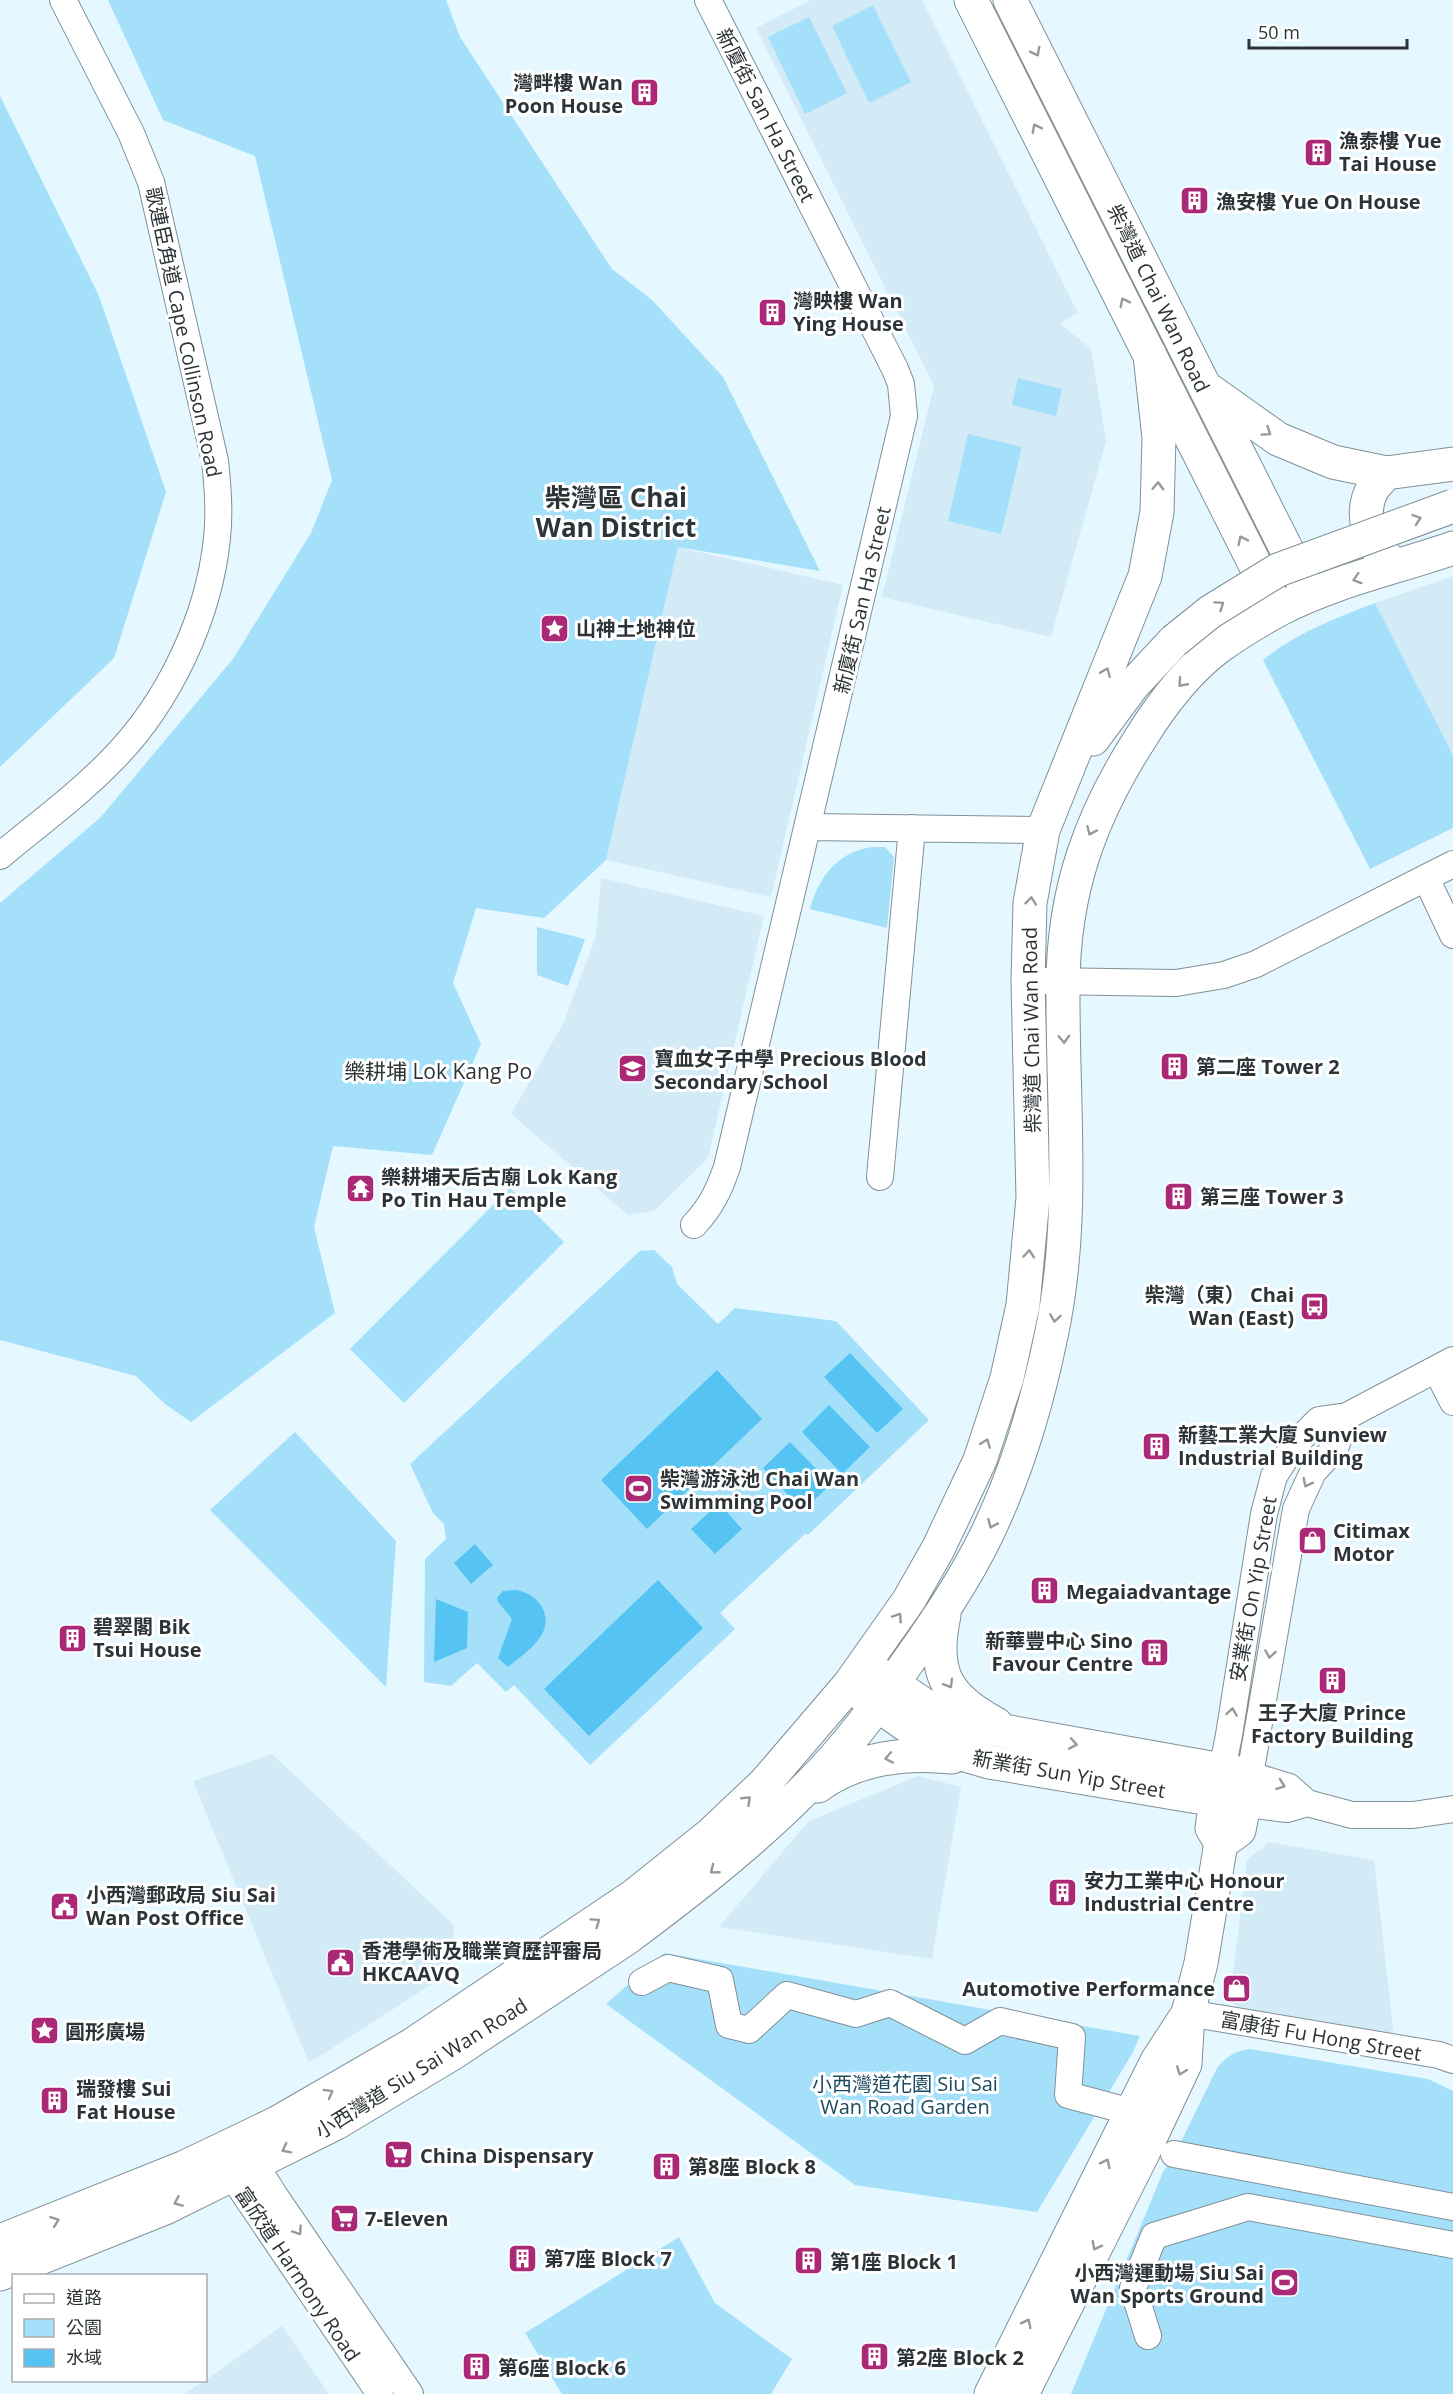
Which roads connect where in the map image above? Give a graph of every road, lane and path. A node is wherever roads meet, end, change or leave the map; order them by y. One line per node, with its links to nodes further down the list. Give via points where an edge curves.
1 (63, 0): 17 (street, 歌連臣角道 Cape Collinson Road, via 152,182 215,461 217,537 212,572 192,636 164,693 110,762)
2 (708, 0): 15 (street, 新廈街 San Ha Street, via 895,369 904,400 901,432)
3 (970, 0): 5 (main road, 柴灣道 Chai Wan Road, one-way to 3)
4 (1010, 0): 6 (main road, 柴灣道 Chai Wan Road, one-way to 6)
5 (1150, 355): 13 (main road, 柴灣道 Chai Wan Road, one-way to 5); 14 (main road, 柴灣道 Chai Wan Road, one-way to 5, via 1145,576 1157,512 1159,438)
6 (1203, 386): 8 (main road, one-way to 8, via 1278,439 1333,462); 12 (main road, 柴灣道 Chai Wan Road)
7 (1453, 464): 8 (main road)
8 (1386, 473): 11 (main road, via 1373,489 1366,510 1368,529 1377,550)
9 (1453, 506): 14 (main road, one-way to 9, bridge, via 1087,747 1133,684 1174,641 1210,612 1278,570)
10 (1453, 548): 11 (main road, 柴灣道 Chai Wan Road)
11 (1406, 564): 12 (main road, 柴灣道 Chai Wan Road, one-way to 12)
12 (1310, 595): 13 (main road, 柴灣道 Chai Wan Road)
13 (1278, 610): 22 (main road, 柴灣道 Chai Wan Road, one-way to 22, via 1219,646 1183,680 1152,718 1115,777 1087,839 1075,882)
14 (1048, 818): 16 (street); 21 (main road, 柴灣道 Chai Wan Road, one-way to 14, via 1030,903)
15 (807, 827): 16 (street); 24 (street, 新廈街 San Ha Street, via 727,1167 710,1209)
16 (912, 828): 23 (street)
17 (0, 856)
18 (1453, 864): 19 (street)
19 (1426, 878): 20 (street); 22 (street, via 1256,964 1224,975 1176,983)
20 (1453, 935)
21 (1028, 981): 22 (street); 28 (main road, 柴灣道 Chai Wan Road, one-way to 21, via 909,1600 959,1506 993,1427 1007,1378 1023,1305 1033,1198)
22 (1063, 981): 27 (main road, 柴灣道 Chai Wan Road, one-way to 27, via 1067,1216 1052,1334 1004,1496 985,1539)
23 (880, 1177)
24 (694, 1226)
25 (1445, 1365): 26 (street); 32 (street, 安業街 On Yip Street, via 1347,1416 1318,1420 1294,1445 1275,1476 1264,1514 1229,1735)
26 (1453, 1402)
27 (945, 1608): 29 (main road, 柴灣道 Chai Wan Road); 30 (main road, one-way to 30, via 938,1648 946,1682 978,1714)
28 (857, 1675): 29 (main road, 新業街 Sun Yip Street); 40 (main road, 小西灣道 Siu Sai Wan Road, one-way to 28, via 635,1895 710,1835 765,1783)
29 (885, 1695): 30 (main road, 新業街 Sun Yip Street, via 948,1719); 31 (main road, 新業街 Sun Yip Street, via 928,1740); 34 (main road, 小西灣道 Siu Sai Wan Road, via 840,1752)
30 (1016, 1734): 32 (main road, 新業街 Sun Yip Street, one-way to 32)
31 (989, 1762): 32 (main road, 新業街 Sun Yip Street); 34 (main road, one-way to 34, via 906,1755 852,1767 825,1781)
32 (1233, 1787): 33 (street, 新業街 Sun Yip Street, via 1287,1809 1307,1803 1352,1815 1413,1815); 36 (main road, via 1239,1830 1221,1843 1201,1964)
33 (1453, 1809)
34 (775, 1818): 40 (main road, 小西灣道 Siu Sai Wan Road, one-way to 40, via 627,1938 415,2077 336,2123)
35 (642, 1982): 38 (street, via 669,1968 720,1980 729,2025 749,2030 787,1995 856,2014 890,2003 965,2041 1000,2020 1072,2037 1068,2095)
36 (1188, 2013): 37 (street, 富康街 Fu Hong Street); 38 (main road, via 1157,2061); 49 (main road, one-way to 49, via 1185,2064)
37 (1453, 2060)
38 (1132, 2112): 48 (main road, one-way to 38)
39 (1174, 2154): 41 (street)
40 (236, 2159): 42 (main road, 小西灣道 Siu Sai Wan Road, one-way to 40); 44 (main road, 小西灣道 Siu Sai Wan Road, one-way to 44, via 139,2219); 46 (street, 富欣道 Harmony Road); 47 (street, 富欣道 Harmony Road, one-way to 47)
41 (1453, 2207)
42 (0, 2241)
43 (1453, 2245): 45 (street, via 1248,2207 1154,2236 1133,2288)
44 (0, 2274)
45 (1148, 2336)
46 (380, 2394)
47 (410, 2394)
48 (991, 2394)
49 (1022, 2394)

